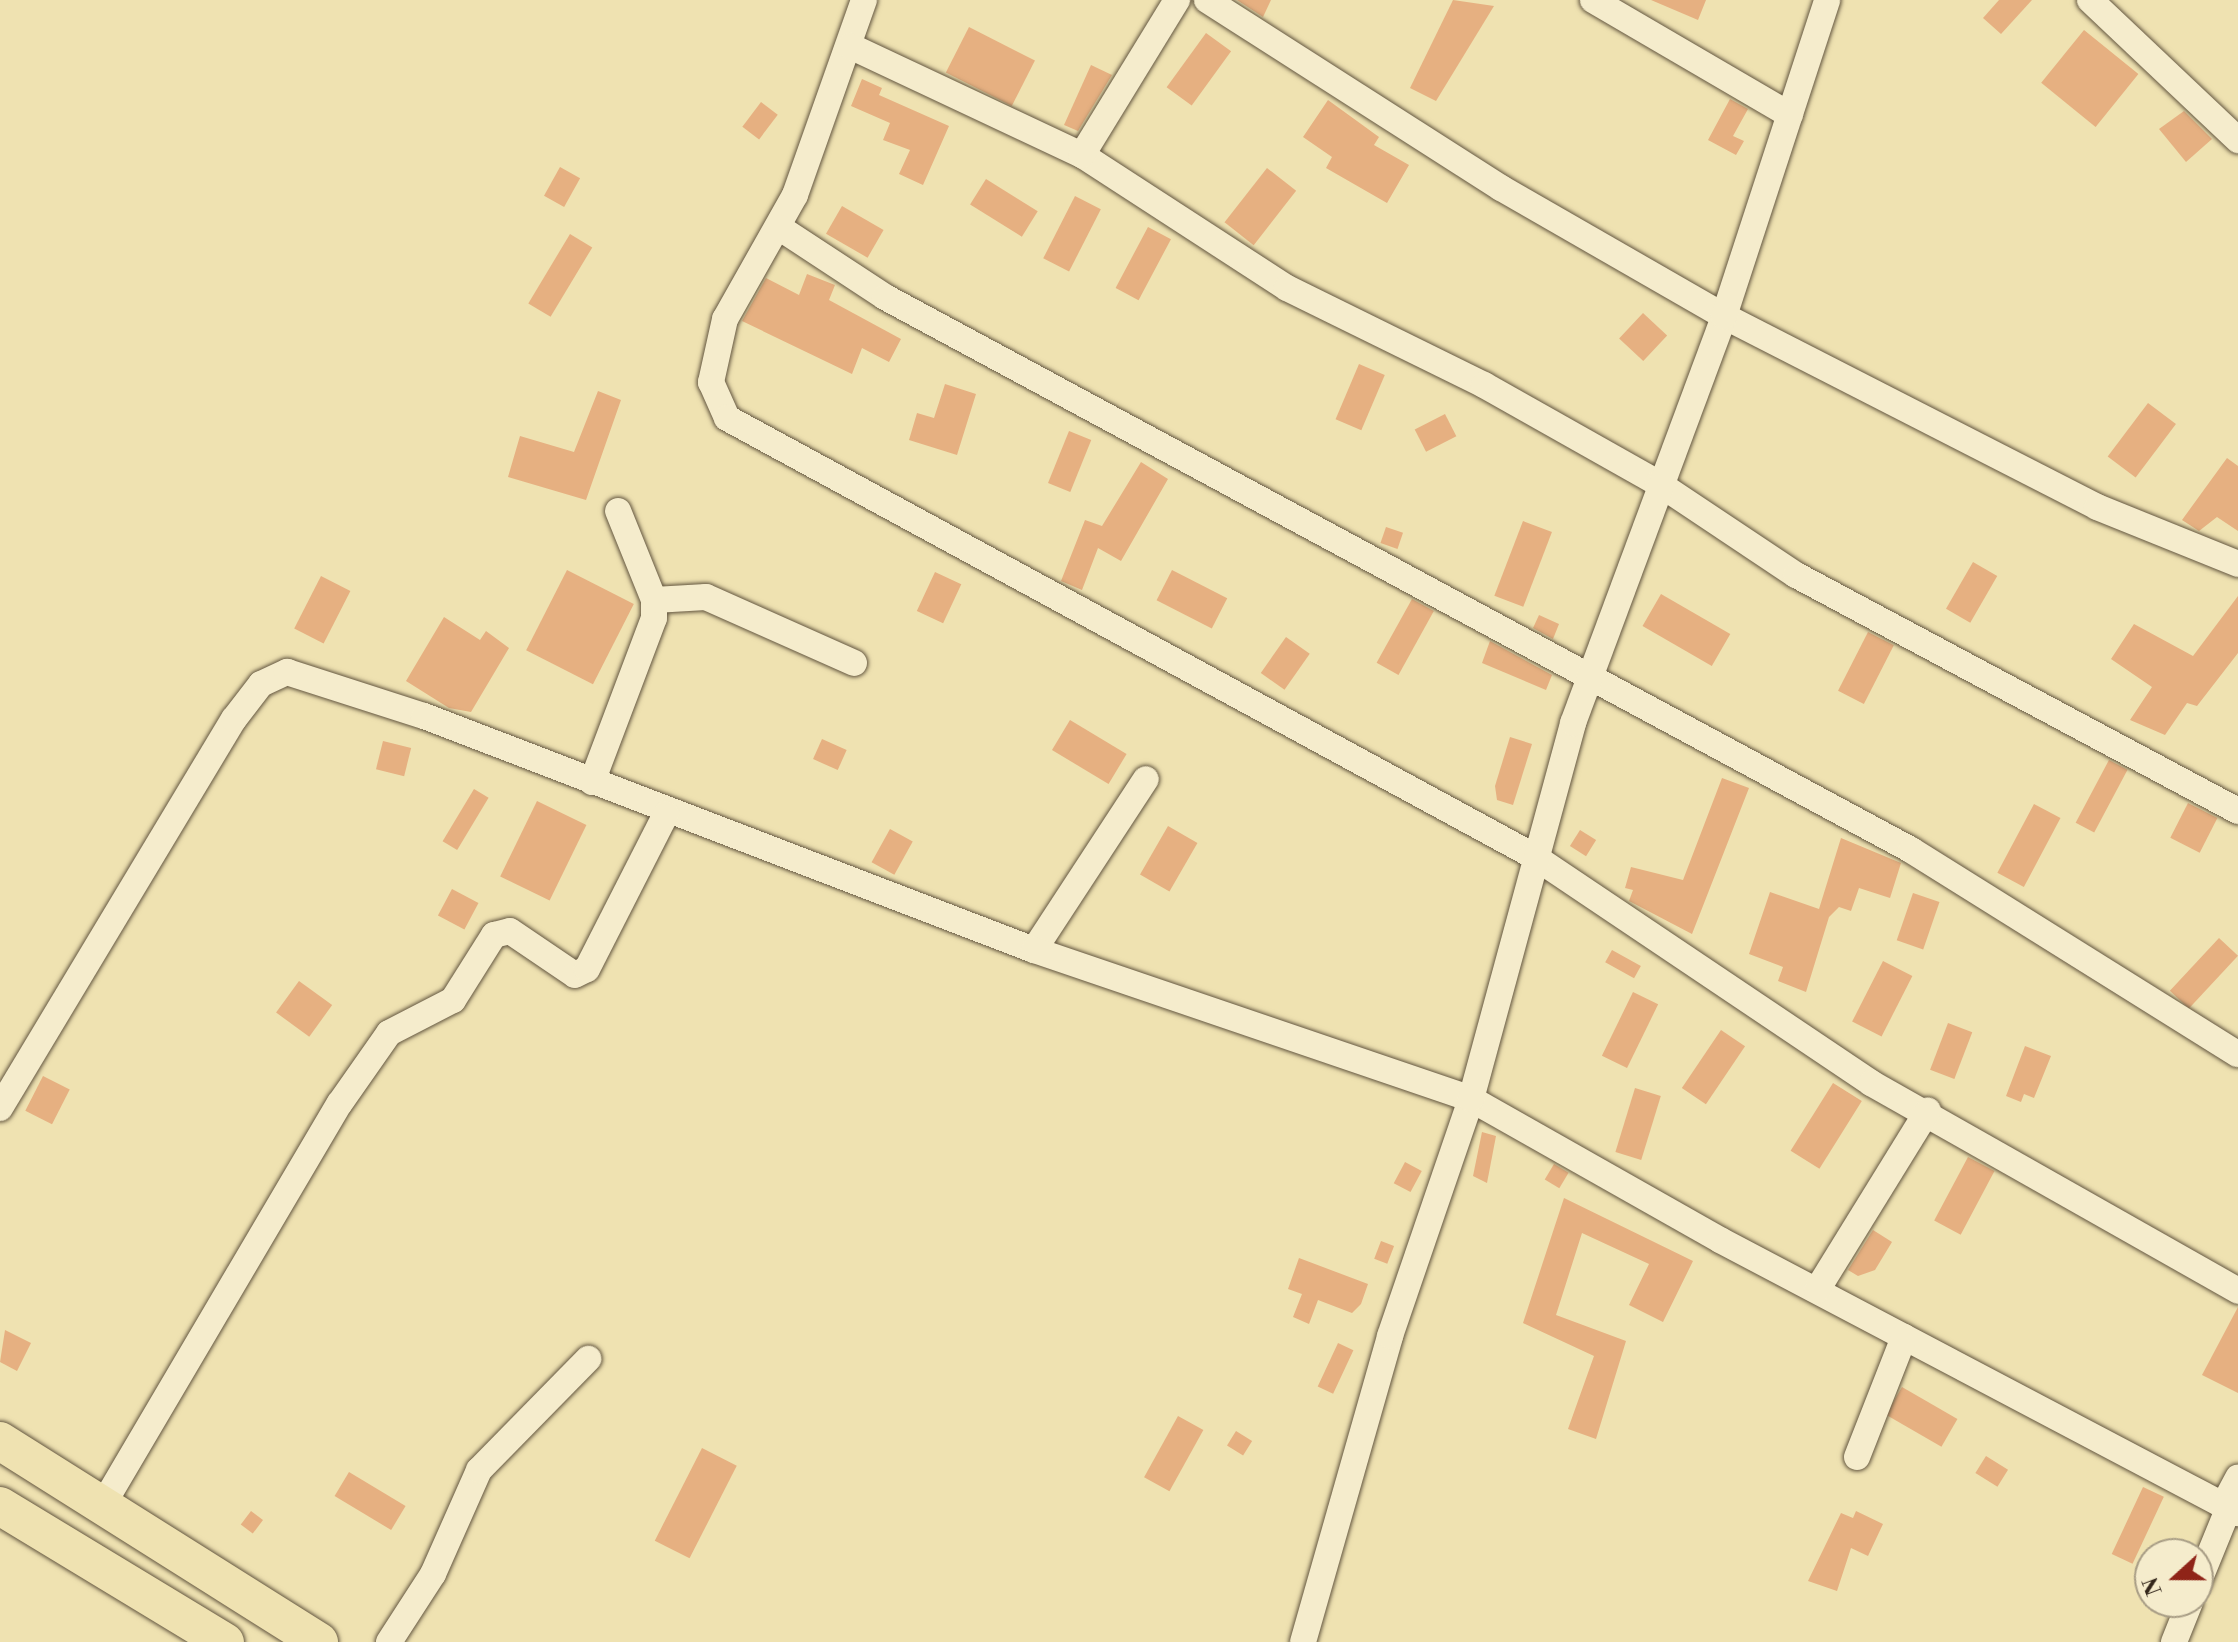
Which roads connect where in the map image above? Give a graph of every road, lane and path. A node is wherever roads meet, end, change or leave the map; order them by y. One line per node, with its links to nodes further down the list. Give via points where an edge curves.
1 (864, 0): 7 (street)
2 (1177, 0): 10 (street)
3 (1207, 0): 12 (street, via 1501,188)
4 (1593, 0): 8 (street)
5 (1827, 0): 8 (street)
6 (2090, 0): 9 (street)
7 (850, 46): 10 (street); 11 (street)
8 (1790, 115): 12 (street)
9 (2238, 140)
10 (1082, 155): 13 (street, via 1287,288)
11 (780, 228): 18 (street, via 885,297); 23 (street, via 725,319 711,382 716,405 740,430)
12 (1724, 316): 13 (street); 15 (street, via 2097,507)
13 (1658, 483): 18 (street); 21 (street, via 1796,575)
14 (618, 511): 16 (street)
15 (2238, 564)
16 (654, 600): 17 (street, via 706,597); 20 (street, via 654,618)
17 (854, 663)
18 (1591, 676): 23 (street); 25 (street, via 1911,850)
19 (1146, 779): 24 (street)
20 (592, 782): 22 (street); 27 (street, via 348,690 287,672 274,675 234,719)
21 (2238, 811)
22 (666, 814): 24 (street); 37 (street, via 587,969 567,971 510,931 494,935 453,1000 389,1033 340,1103)
23 (1532, 855): 26 (street); 28 (street, via 1871,1083)
24 (1034, 950): 26 (street)
25 (2238, 1054)
26 (1471, 1099): 29 (street); 44 (street, via 1390,1336)
27 (0, 1108)
28 (1928, 1110): 29 (street); 30 (street)
29 (1817, 1290): 31 (street)
30 (2238, 1291)
31 (1904, 1337): 34 (street); 38 (street)
32 (588, 1359): 43 (street, via 479,1470 433,1574)
33 (0, 1441): 37 (highway)
34 (1857, 1457)
35 (2238, 1478): 38 (street)
36 (0, 1506): 42 (highway)
37 (101, 1508): 41 (highway)
38 (2231, 1508): 39 (street)
39 (2214, 1547)
40 (2184, 1618): 45 (street)
41 (302, 1638)
42 (225, 1642)
43 (389, 1642)
44 (1303, 1642)
45 (2174, 1642)

